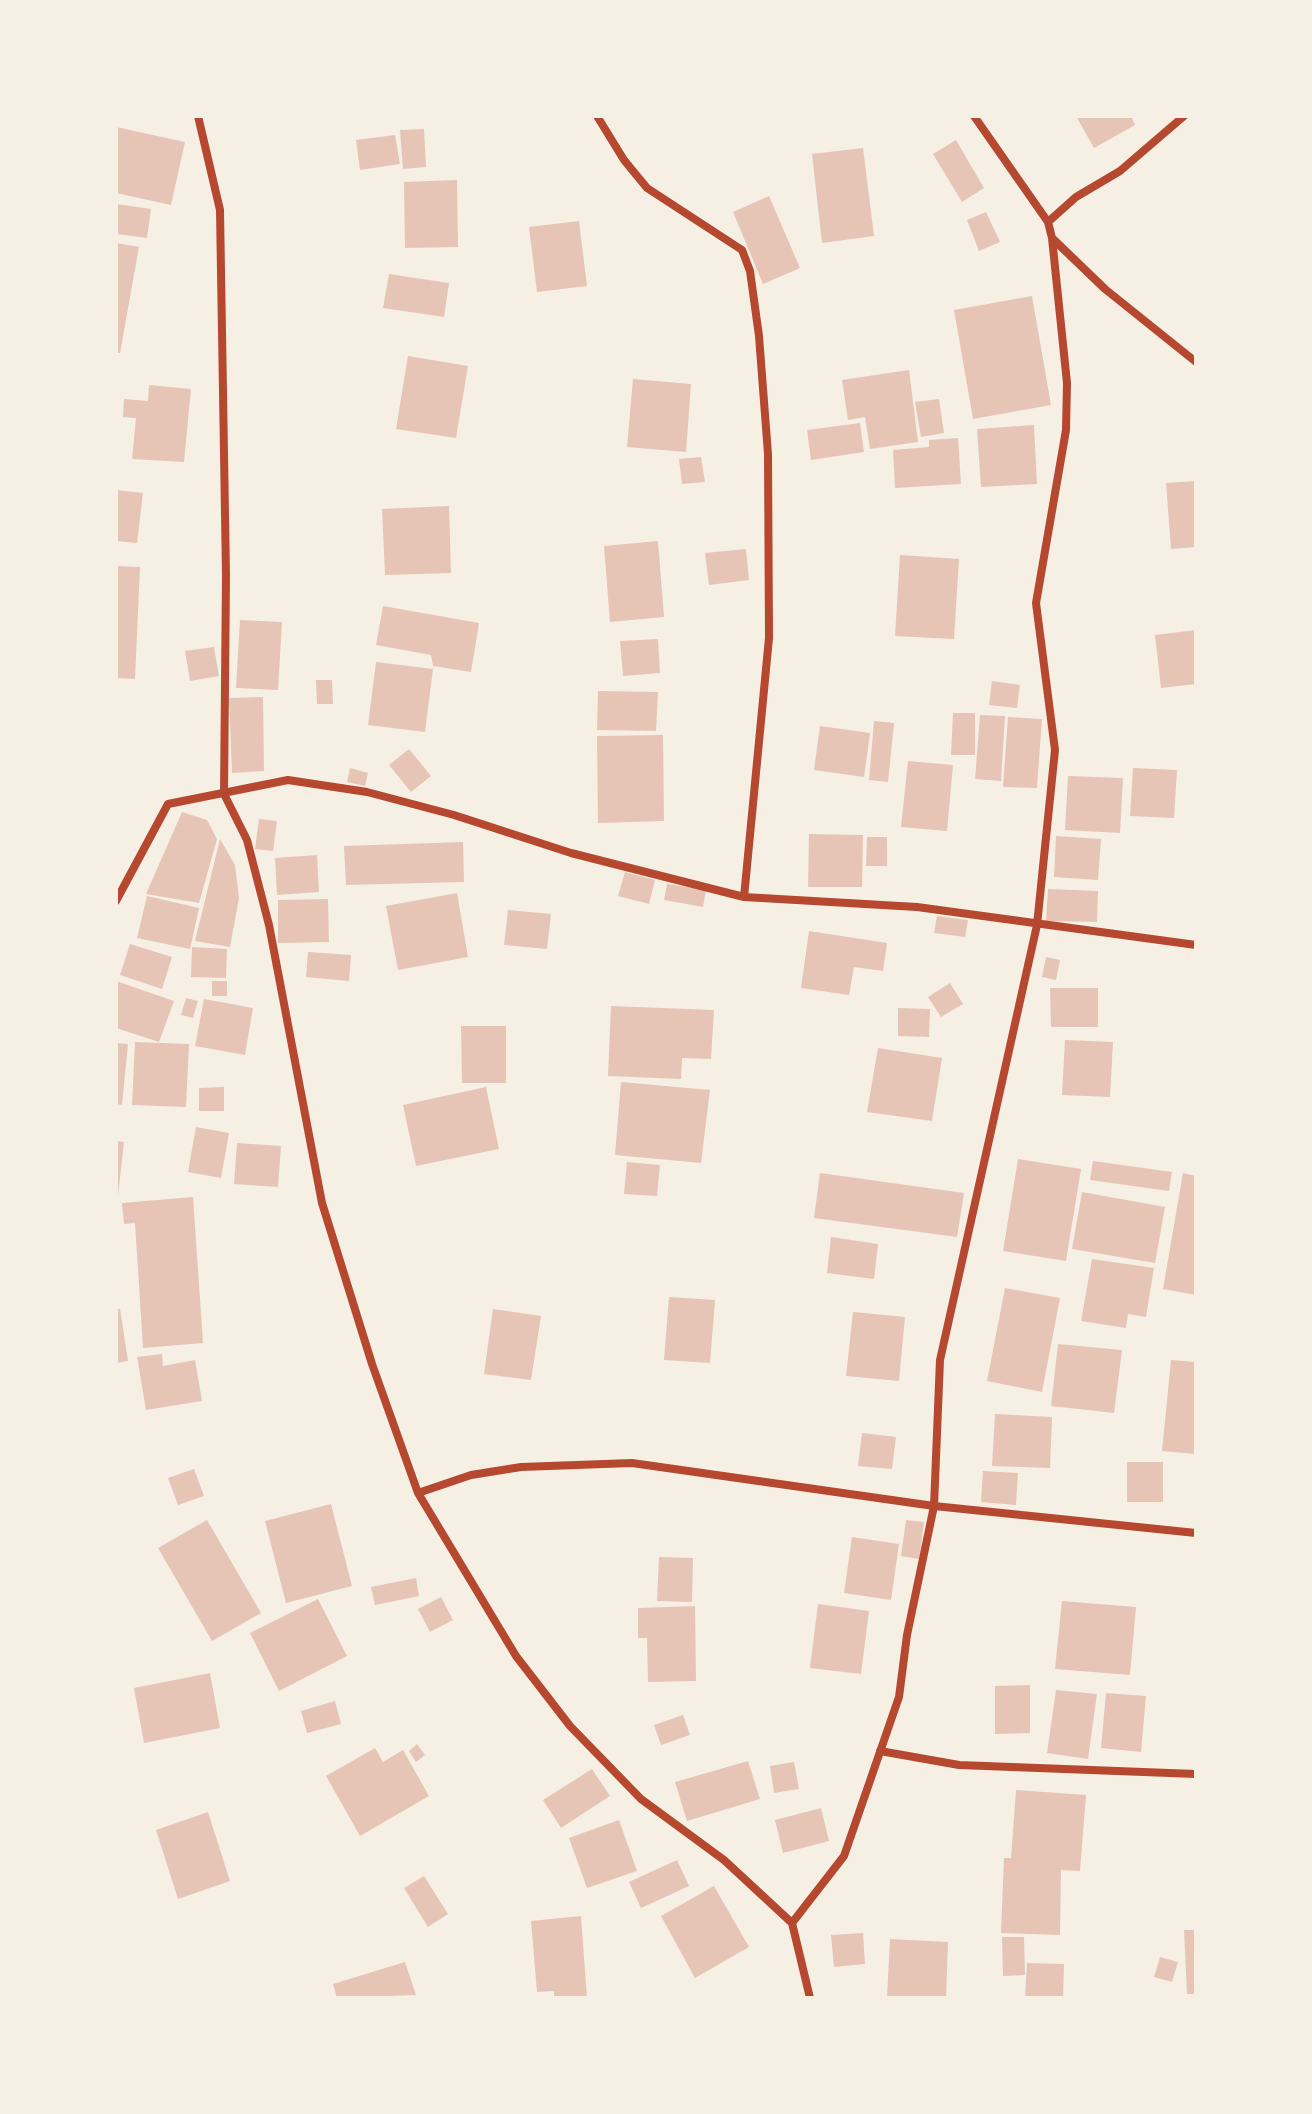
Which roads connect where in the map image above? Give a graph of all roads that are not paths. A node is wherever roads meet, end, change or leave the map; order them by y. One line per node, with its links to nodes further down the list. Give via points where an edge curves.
1 (198, 116): 8 (street, via 220,210)
2 (597, 116): 9 (street, via 647,188 742,250 750,271 768,454 769,638)
3 (974, 116): 5 (street)
4 (1184, 116): 5 (street, via 1120,171 1076,197)
5 (1048, 222): 6 (street)
6 (1052, 238): 7 (street, via 1105,289); 11 (street, via 1067,383 1066,430 1036,603 1055,750)
7 (1196, 362)
8 (224, 794): 9 (street, via 288,780 367,792 571,853); 10 (street, via 168,804); 13 (street, via 247,840 269,925 322,1203)
9 (744, 897): 11 (street, via 917,907)
10 (116, 901)
11 (1037, 925): 12 (street); 14 (street, via 940,1360)
12 (1196, 945)
13 (418, 1493): 14 (street, via 471,1475 521,1467 632,1463); 18 (street, via 516,1656 570,1726 641,1799 724,1860)
14 (934, 1506): 15 (street); 16 (street, via 899,1697)
15 (1196, 1533)
16 (880, 1751): 17 (street, via 959,1765); 18 (street, via 844,1856)
17 (1196, 1774)
18 (792, 1923): 19 (street)
19 (810, 1998)

